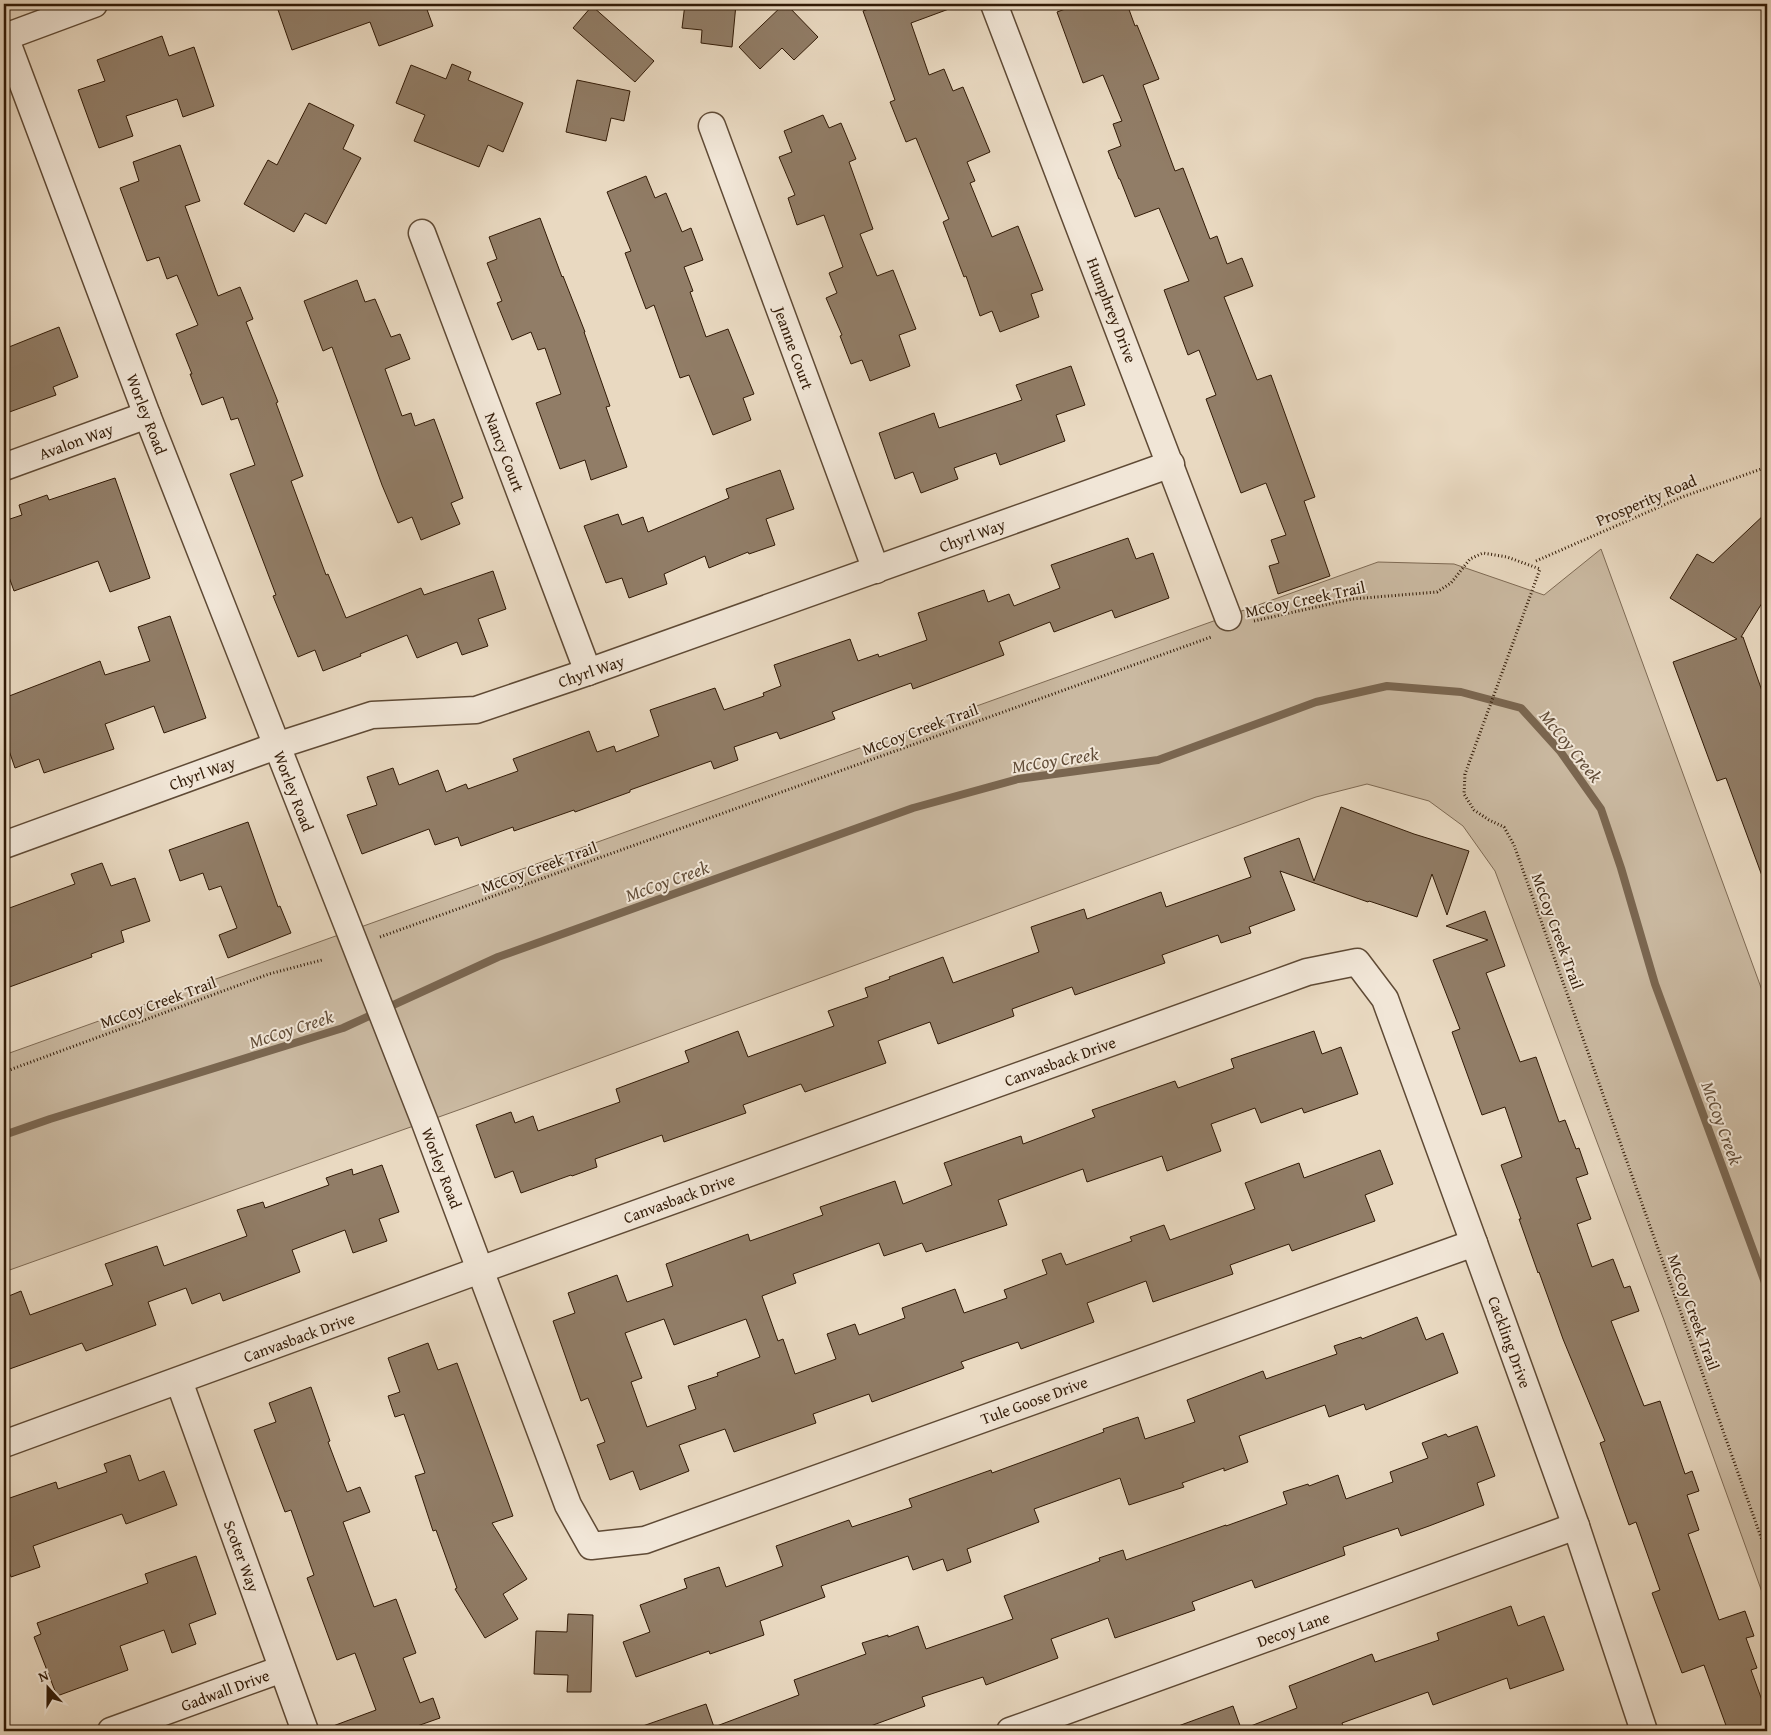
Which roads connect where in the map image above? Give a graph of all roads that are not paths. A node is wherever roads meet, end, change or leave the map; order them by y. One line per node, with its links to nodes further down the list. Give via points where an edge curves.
1 (94, 4): 3 (street)
2 (994, 4): 7 (street, Humphrey Drive)
3 (4, 35): 6 (street, Worley Road)
4 (712, 126): 9 (street, Jeanne Court)
5 (422, 232): 11 (street, Nancy Court)
6 (147, 415): 8 (street, Avalon Way); 12 (street, Worley Road)
7 (1171, 464): 9 (street, Chyrl Way); 10 (street, Humphrey Drive)
8 (4, 467)
9 (876, 570): 11 (street, Chyrl Way)
10 (1231, 625)
11 (588, 672): 12 (street, Chyrl Way, via 476,710 372,715)
12 (276, 746): 13 (street, Chyrl Way); 16 (street, Worley Road, via 368,948 424,1120)
13 (4, 845)
14 (1357, 962): 15 (street, Cackling Drive, via 1385,999); 16 (street, Canvasback Drive, via 1307,972)
15 (1474, 1243): 19 (street, Cackling Drive); 20 (street, Tule Goose Drive, via 645,1540)
16 (480, 1270): 17 (street, Canvasback Drive); 20 (street, Worley Road, via 568,1505)
17 (179, 1381): 18 (street, Canvasback Drive); 21 (street, Scoter Way)
18 (4, 1444)
19 (1576, 1526): 24 (street, Decoy Lane); 25 (street, Cackling Drive)
20 (591, 1546)
21 (282, 1669): 22 (street, Gadwall Drive); 23 (street, Scoter Way)
22 (111, 1731)
23 (305, 1731)
24 (1010, 1731)
25 (1644, 1731)

